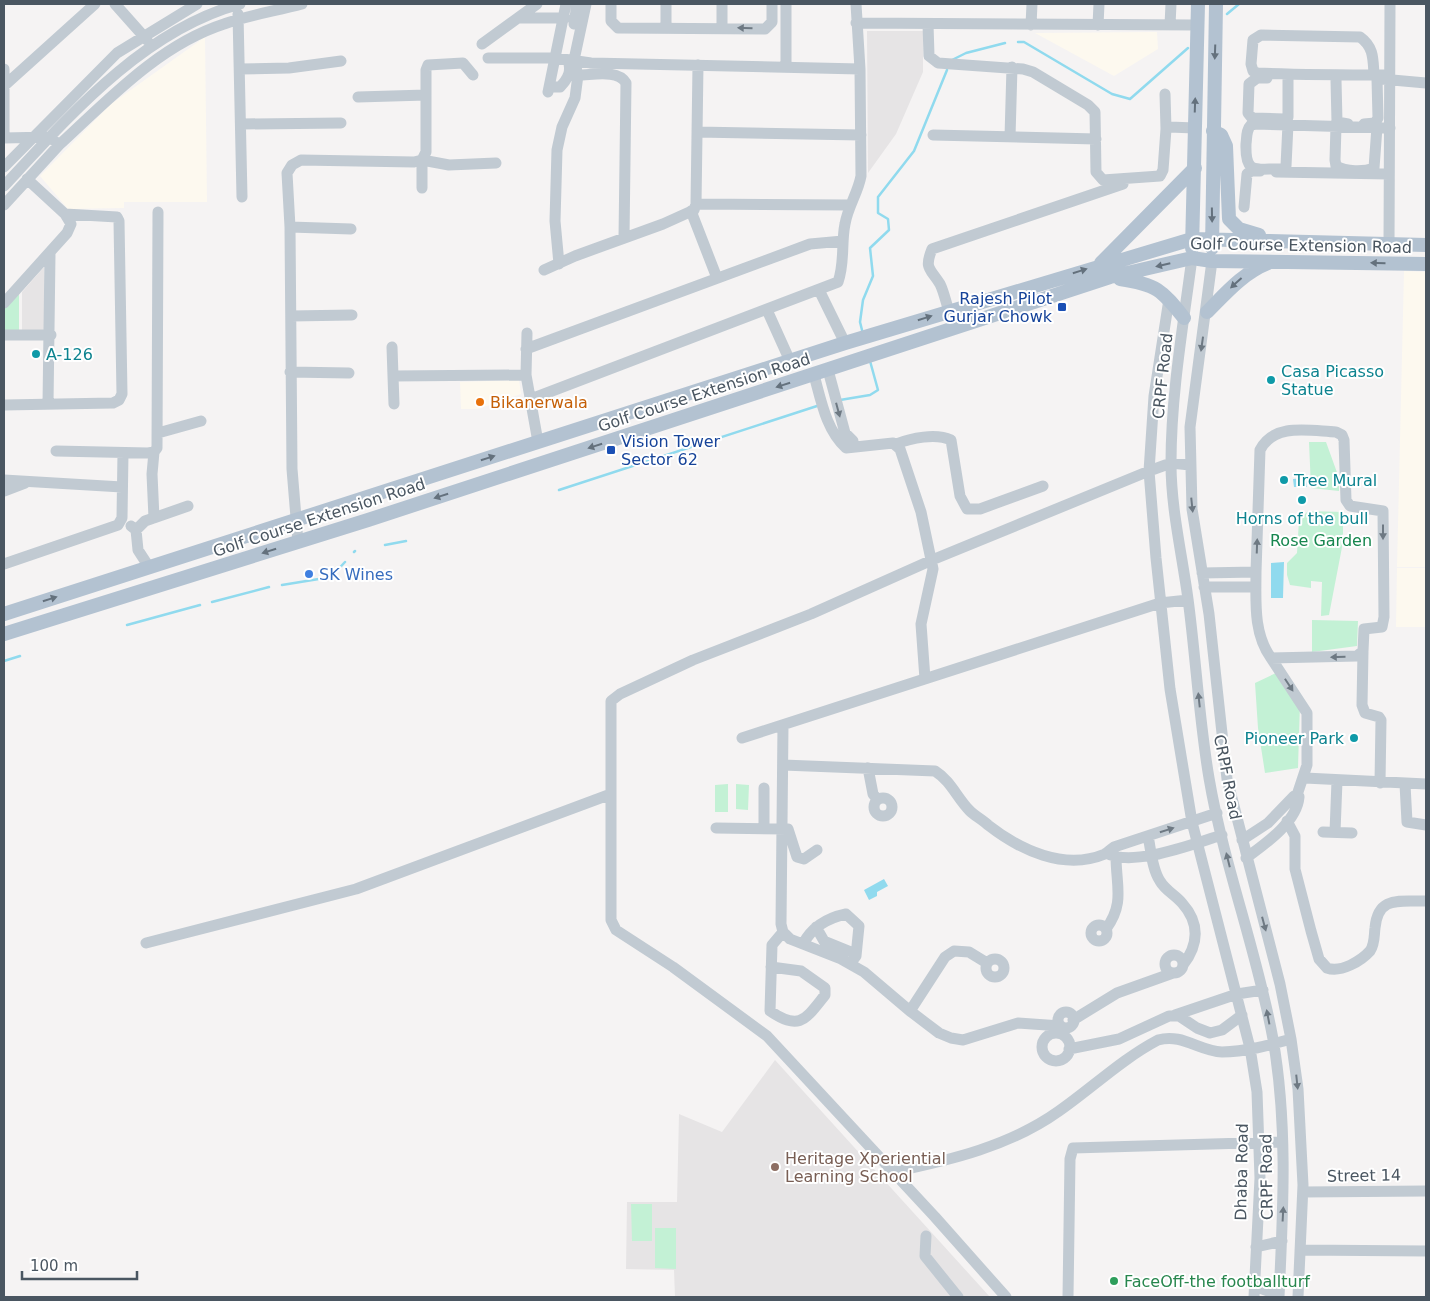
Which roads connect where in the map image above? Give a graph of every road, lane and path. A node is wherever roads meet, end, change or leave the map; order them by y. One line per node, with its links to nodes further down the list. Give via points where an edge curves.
1 (94, 4): 54 (street)
2 (115, 4): 33 (street)
3 (197, 4): 33 (street)
4 (239, 4): 24 (street); 35 (street, via 201,17)
5 (302, 4): 24 (street)
6 (537, 4): 22 (street)
7 (566, 4): 23 (street)
8 (578, 4): 39 (street)
9 (586, 4): 39 (street)
10 (611, 4): 31 (street, via 611,21 618,28)
11 (666, 4): 31 (street)
12 (722, 4): 32 (street)
13 (772, 4): 32 (street, one-way to 32, via 769,27)
14 (786, 4): 42 (street)
15 (856, 4): 25 (street)
16 (1032, 4): 27 (street)
17 (1098, 4): 28 (street)
18 (1171, 4): 29 (street)
19 (1198, 4): 30 (main road)
20 (1216, 4): 67 (main road, one-way to 67)
21 (1390, 4): 50 (street)
22 (518, 18): 23 (street); 34 (street)
23 (565, 18): 38 (street)
24 (238, 21): 36 (street, via 224,23); 45 (street)
25 (856, 23): 26 (street); 46 (street)
26 (928, 24): 27 (street); 43 (street, via 929,56 938,63)
27 (1031, 25): 28 (street)
28 (1098, 25): 29 (street)
29 (1170, 25): 30 (street)
30 (1197, 25): 63 (main road, one-way to 30)
31 (666, 27): 32 (street)
32 (722, 28)
33 (143, 35): 35 (street); 70 (street, via 102,67)
34 (482, 44)
35 (152, 45): 36 (street); 71 (street)
36 (160, 57): 75 (street)
37 (488, 58): 38 (street)
38 (556, 58): 39 (street); 39 (street, via 548,90 560,87 567,80)
39 (571, 60): 41 (street); 48 (street)
40 (341, 61): 45 (street, via 289,68)
41 (698, 65): 42 (street); 66 (street)
42 (786, 67): 46 (street)
43 (1012, 67): 72 (street); 74 (street, via 1033,72 1088,105 1095,112)
44 (4, 69): 54 (street)
45 (240, 69): 59 (street)
46 (860, 69): 68 (street)
47 (474, 75): 56 (street, via 462,63 428,65)
48 (578, 75): 94 (street, via 617,74 626,83); 105 (street, via 557,150 555,222)
49 (1376, 77): 49 (street, via 1373,51 1360,37 1261,35 1253,40 1252,64 1257,73); 50 (street); 52 (street); 52 (street, via 1378,118 1370,124 1337,122)
50 (1389, 77): 53 (street); 64 (street)
51 (1288, 79): 51 (street, via 1288,117 1258,120 1249,115 1249,84 1252,80); 52 (street)
52 (1336, 80)
53 (1426, 83)
54 (4, 86): 73 (street)
55 (1165, 94): 65 (street)
56 (426, 95): 57 (street); 76 (street, via 426,152)
57 (358, 97)
58 (341, 123): 59 (street)
59 (242, 124): 85 (street)
60 (1288, 124): 60 (street, via 1249,126 1246,162 1249,166 1283,169 1286,166); 61 (street)
61 (1336, 126): 62 (street); 62 (street, via 1336,166 1351,170 1374,168)
62 (1378, 127): 64 (street)
63 (1194, 128): 65 (street); 79 (main road)
64 (1390, 128): 80 (street)
65 (1166, 129): 82 (street, via 1162,174 1155,178)
66 (697, 132): 68 (street); 88 (street)
67 (1213, 132): 96 (main road, one-way to 96); 97 (main road, via 1221,135 1227,151 1229,219 1239,229)
68 (862, 135): 87 (street, via 861,176)
69 (933, 135): 72 (street)
70 (31, 137): 71 (street); 73 (street); 78 (street)
71 (50, 137): 75 (street); 83 (street)
72 (1010, 137): 74 (street)
73 (4, 138)
74 (1096, 139): 82 (street, via 1098,176 1108,181)
75 (59, 145): 81 (street)
76 (422, 160): 77 (street, via 449,165); 84 (street); 92 (street, via 301,160 287,173)
77 (496, 163)
78 (4, 167)
79 (1195, 168): 95 (main road); 107 (main road)
80 (1389, 174): 89 (street, via 1251,171 1245,178); 99 (street)
81 (28, 179): 86 (street); 91 (street)
82 (1137, 179): 116 (street, via 932,249 928,268 941,286)
83 (4, 186)
84 (422, 188)
85 (242, 197)
86 (4, 205)
87 (850, 205): 88 (street); 98 (street)
88 (694, 207): 94 (street); 110 (street)
89 (1244, 207)
90 (158, 212): 140 (street)
91 (65, 214): 101 (street, via 71,224 70,229); 136 (street, via 112,215 119,221 122,394 113,403)
92 (290, 228): 93 (street); 118 (street)
93 (351, 229)
94 (624, 238): 105 (street)
95 (1192, 239): 96 (main road, Golf Course Extension Road); 102 (main road); 107 (main road, Golf Course Extension Road)
96 (1212, 240): 97 (main road, Golf Course Extension Road); 103 (main road)
97 (1266, 240): 99 (main road, Golf Course Extension Road)
98 (843, 241): 110 (street, via 810,244); 111 (street, via 838,282)
99 (1389, 244): 100 (main road, Golf Course Extension Road)
100 (1426, 245)
101 (50, 254): 114 (street); 124 (street)
102 (1192, 258): 103 (main road, Golf Course Extension Road); 109 (main road, Golf Course Extension Road, one-way to 109); 121 (street, CRPF Road)
103 (1212, 261): 104 (main road, Golf Course Extension Road); 117 (street)
104 (1271, 262): 106 (main road, Golf Course Extension Road, one-way to 104); 117 (main road, one-way to 117, via 1255,268 1238,281)
105 (558, 264): 108 (street)
106 (1426, 264)
107 (1099, 265): 113 (main road, Golf Course Extension Road, one-way to 107)
108 (544, 270)
109 (1110, 277): 112 (main road, via 1140,281 1160,290); 120 (main road, Golf Course Extension Road)
110 (717, 278): 127 (street)
111 (819, 290): 115 (street); 125 (street)
112 (1169, 299): 121 (main road); 149 (street, Dhaba Road, via 1154,396)
113 (984, 300): 116 (main road, Golf Course Extension Road); 120 (main road)
114 (4, 303)
115 (767, 310): 128 (street); 135 (street)
116 (949, 311): 125 (main road, Golf Course Extension Road, one-way to 116)
117 (1207, 312): 148 (street, one-way to 148, via 1190,428)
118 (291, 316): 119 (street); 130 (street)
119 (352, 316)
120 (990, 316): 129 (main road, Golf Course Extension Road)
121 (1184, 318): 147 (street, CRPF Road)
122 (528, 334): 127 (street)
123 (4, 335): 124 (street)
124 (50, 335): 136 (street)
125 (851, 341): 128 (main road, Golf Course Extension Road)
126 (392, 347): 134 (street)
127 (526, 349): 132 (street)
128 (790, 361): 141 (main road, Golf Course Extension Road)
129 (828, 370): 133 (main road, Golf Course Extension Road); 143 (street, one-way to 143, via 845,434 853,441)
130 (290, 372): 131 (street); 157 (street)
131 (349, 373)
132 (526, 375): 134 (street); 135 (street)
133 (814, 375): 143 (street, via 832,429 846,448); 160 (main road, Golf Course Extension Road, one-way to 160)
134 (393, 376): 137 (street)
135 (530, 399): 141 (street)
136 (48, 404): 138 (street)
137 (394, 404)
138 (4, 405)
139 (201, 421): 140 (street)
140 (158, 433): 145 (street)
141 (538, 442): 157 (main road, Golf Course Extension Road, one-way to 141)
142 (896, 444): 143 (street); 152 (street, via 914,439 950,440 960,496 967,509 980,510); 161 (street, via 921,512)
143 (852, 447)
144 (56, 451): 146 (street)
145 (154, 452): 146 (street); 156 (street)
146 (123, 453): 153 (street)
147 (1171, 463): 148 (street); 149 (street); 168 (street, CRPF Road)
148 (1190, 465): 165 (street, one-way to 165, via 1192,509)
149 (1149, 471): 161 (street); 169 (street, Dhaba Road)
150 (4, 480): 151 (street)
151 (32, 480): 153 (street); 154 (street)
152 (1043, 486)
153 (122, 487): 158 (street)
154 (4, 491)
155 (188, 506): 156 (street)
156 (154, 518): 159 (street)
157 (295, 520): 160 (street); 163 (main road, Golf Course Extension Road)
158 (120, 522): 159 (street, via 128,523); 162 (street)
159 (136, 530): 163 (street, via 138,550)
160 (298, 542): 171 (main road, Golf Course Extension Road, one-way to 171)
161 (932, 560): 174 (street, via 933,576 921,624); 185 (street, via 811,614 693,660 614,697 611,701)
162 (4, 564)
163 (150, 567): 170 (main road, Golf Course Extension Road, one-way to 163)
164 (1256, 572): 165 (street); 167 (street); 172 (street, one-way to 172, via 1260,450 1265,441 1285,431 1336,432 1342,435 1346,500 1350,506 1383,511 1384,617 1380,629 1364,629)
165 (1202, 573): 166 (street)
166 (1204, 587): 167 (street); 202 (street, via 1227,780)
167 (1256, 587): 173 (street, via 1257,622)
168 (1188, 600): 169 (street); 188 (street, CRPF Road, one-way to 168, via 1204,747)
169 (1160, 603): 174 (street); 190 (street, Dhaba Road)
170 (4, 614)
171 (4, 634)
172 (1363, 651): 173 (street, one-way to 173, via 1351,657); 181 (street, via 1362,705 1365,713 1381,720)
173 (1271, 658): 179 (street, one-way to 179, via 1307,713)
174 (925, 679): 175 (street)
175 (783, 725): 176 (street); 177 (street)
176 (742, 738)
177 (783, 765): 178 (street); 195 (street)
178 (868, 768): 187 (street, via 873,794); 206 (street, via 935,771 956,791 970,812 1016,844 1048,858)
179 (1305, 778): 180 (street); 186 (street)
180 (1337, 781): 181 (street); 197 (street)
181 (1380, 783): 182 (street)
182 (1406, 784): 183 (street); 192 (street, via 1407,822)
183 (1426, 784)
184 (764, 788): 194 (street)
185 (611, 794): 212 (street, via 356,888); 231 (street, via 611,920 616,930 767,1036)
186 (1297, 795): 189 (street, via 1299,800); 191 (street)
187 (878, 799)
188 (1217, 813): 190 (street); 199 (street, CRPF Road)
189 (1287, 821): 201 (street); 208 (street, via 1295,836 1295,869 1311,931 1319,959 1327,968 1341,968 1370,951 1376,914 1384,905)
190 (1192, 822): 200 (street, one-way to 190); 203 (street, Dhaba Road)
191 (1263, 826): 201 (street); 202 (street)
192 (1426, 826)
193 (716, 828): 194 (street)
194 (764, 828): 195 (street)
195 (782, 828): 204 (street, via 791,833 797,857 804,858); 211 (street)
196 (1323, 832): 197 (street)
197 (1335, 832): 198 (street)
198 (1352, 833)
199 (1222, 835): 203 (street); 220 (street, CRPF Road, one-way to 199)
200 (1148, 836): 205 (street); 206 (street, via 1114,847)
201 (1272, 839): 207 (street)
202 (1242, 840): 207 (street)
203 (1197, 842): 205 (street); 221 (street, Dhaba Road)
204 (817, 850)
205 (1152, 854): 206 (street); 216 (street, via 1159,880 1194,920 1195,946)
206 (1111, 855): 210 (street, via 1119,904)
207 (1246, 858): 219 (street, one-way to 219)
208 (1426, 902)
209 (816, 927): 213 (street, via 810,930); 214 (street, via 824,940); 214 (street, via 846,914 853,918 859,926)
210 (1106, 929)
211 (783, 932): 213 (street); 217 (street, via 772,945)
212 (146, 943)
213 (803, 944): 214 (street)
214 (853, 959): 222 (street)
215 (987, 963): 222 (street, via 969,952 954,951 946,957)
216 (1183, 964): 218 (street, via 1181,970); 218 (street, via 1176,956 1168,957 1164,963 1166,969)
217 (771, 967): 217 (street, via 770,1011 785,1021 805,1020 825,995 825,988 801,971)
218 (1173, 973): 222 (street, via 1117,993 1073,1020 1068,1027 1018,1023 957,1040 939,1033)
219 (1277, 974): 220 (street); 225 (street)
220 (1261, 984): 221 (street); 226 (street, CRPF Road, one-way to 220)
221 (1236, 994): 223 (street); 224 (street, Dhaba Road)
222 (910, 1011)
223 (1175, 1015): 224 (street, via 1210,1033 1222,1030); 228 (street, via 1119,1039)
224 (1242, 1015): 227 (street, Dhaba Road)
225 (1291, 1039): 226 (street); 233 (street, one-way to 233, via 1298,1088)
226 (1273, 1044): 227 (street); 229 (street, CRPF Road)
227 (1250, 1048): 230 (street, Dhaba Road); 231 (street, via 1223,1052 1179,1039 1158,1040 1059,1112 1016,1137 970,1154)
228 (1069, 1049)
229 (1282, 1142): 230 (street); 235 (street, CRPF Road, one-way to 229, via 1285,1186)
230 (1260, 1143): 236 (street, Dhaba Road); 243 (street, via 1073,1148 1070,1159)
231 (893, 1172): 240 (street)
232 (1426, 1191): 233 (street, Street 14)
233 (1303, 1192): 237 (street)
234 (926, 1236): 242 (street, via 925,1256)
235 (1282, 1241): 236 (street); 241 (street, CRPF Road)
236 (1256, 1247): 239 (street, Dhaba Road)
237 (1300, 1250): 238 (street); 244 (street)
238 (1426, 1251)
239 (1254, 1291): 241 (street)
240 (1001, 1295)
241 (1279, 1296)
242 (958, 1297)
243 (1068, 1297)
244 (1298, 1297)

